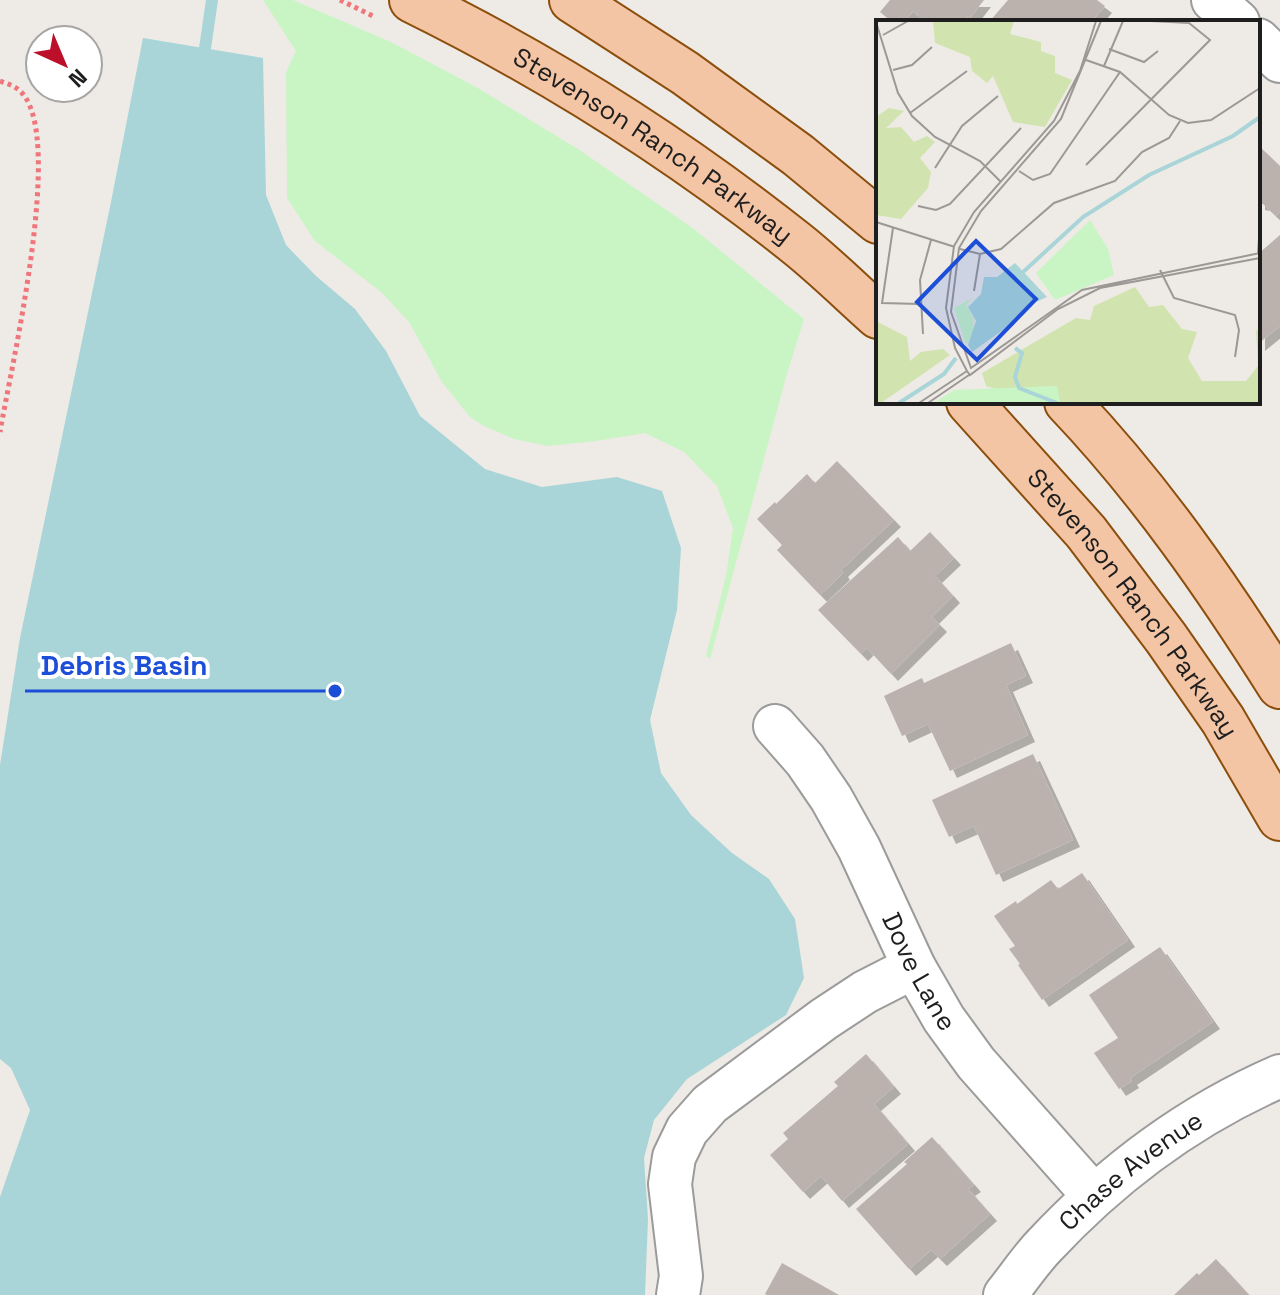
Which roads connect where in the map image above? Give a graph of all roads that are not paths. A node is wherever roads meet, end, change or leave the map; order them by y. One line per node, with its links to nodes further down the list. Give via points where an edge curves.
1 (412, 0): 6 (main road, Stevenson Ranch Parkway, via 596,103 710,178 799,245)
2 (572, 0): 5 (main road, via 685,73)
3 (1260, 42): 4 (street)
4 (1280, 61)
5 (876, 219)
6 (876, 314)
7 (971, 404): 11 (main road, Stevenson Ranch Parkway, via 1086,532 1166,638 1223,720)
8 (1069, 404): 9 (main road, via 1171,524)
9 (1280, 686)
10 (775, 726): 12 (street, Dove Lane, via 831,798)
11 (1280, 818)
12 (914, 967): 14 (street, Dove Lane, via 976,1063); 15 (street, via 824,1019 710,1104 687,1130 674,1157 670,1184 681,1276)
13 (1280, 1076): 14 (street, Chase Avenue, via 1195,1120)
14 (1094, 1196): 16 (street, Chase Avenue)
15 (678, 1295)
16 (1005, 1295)

